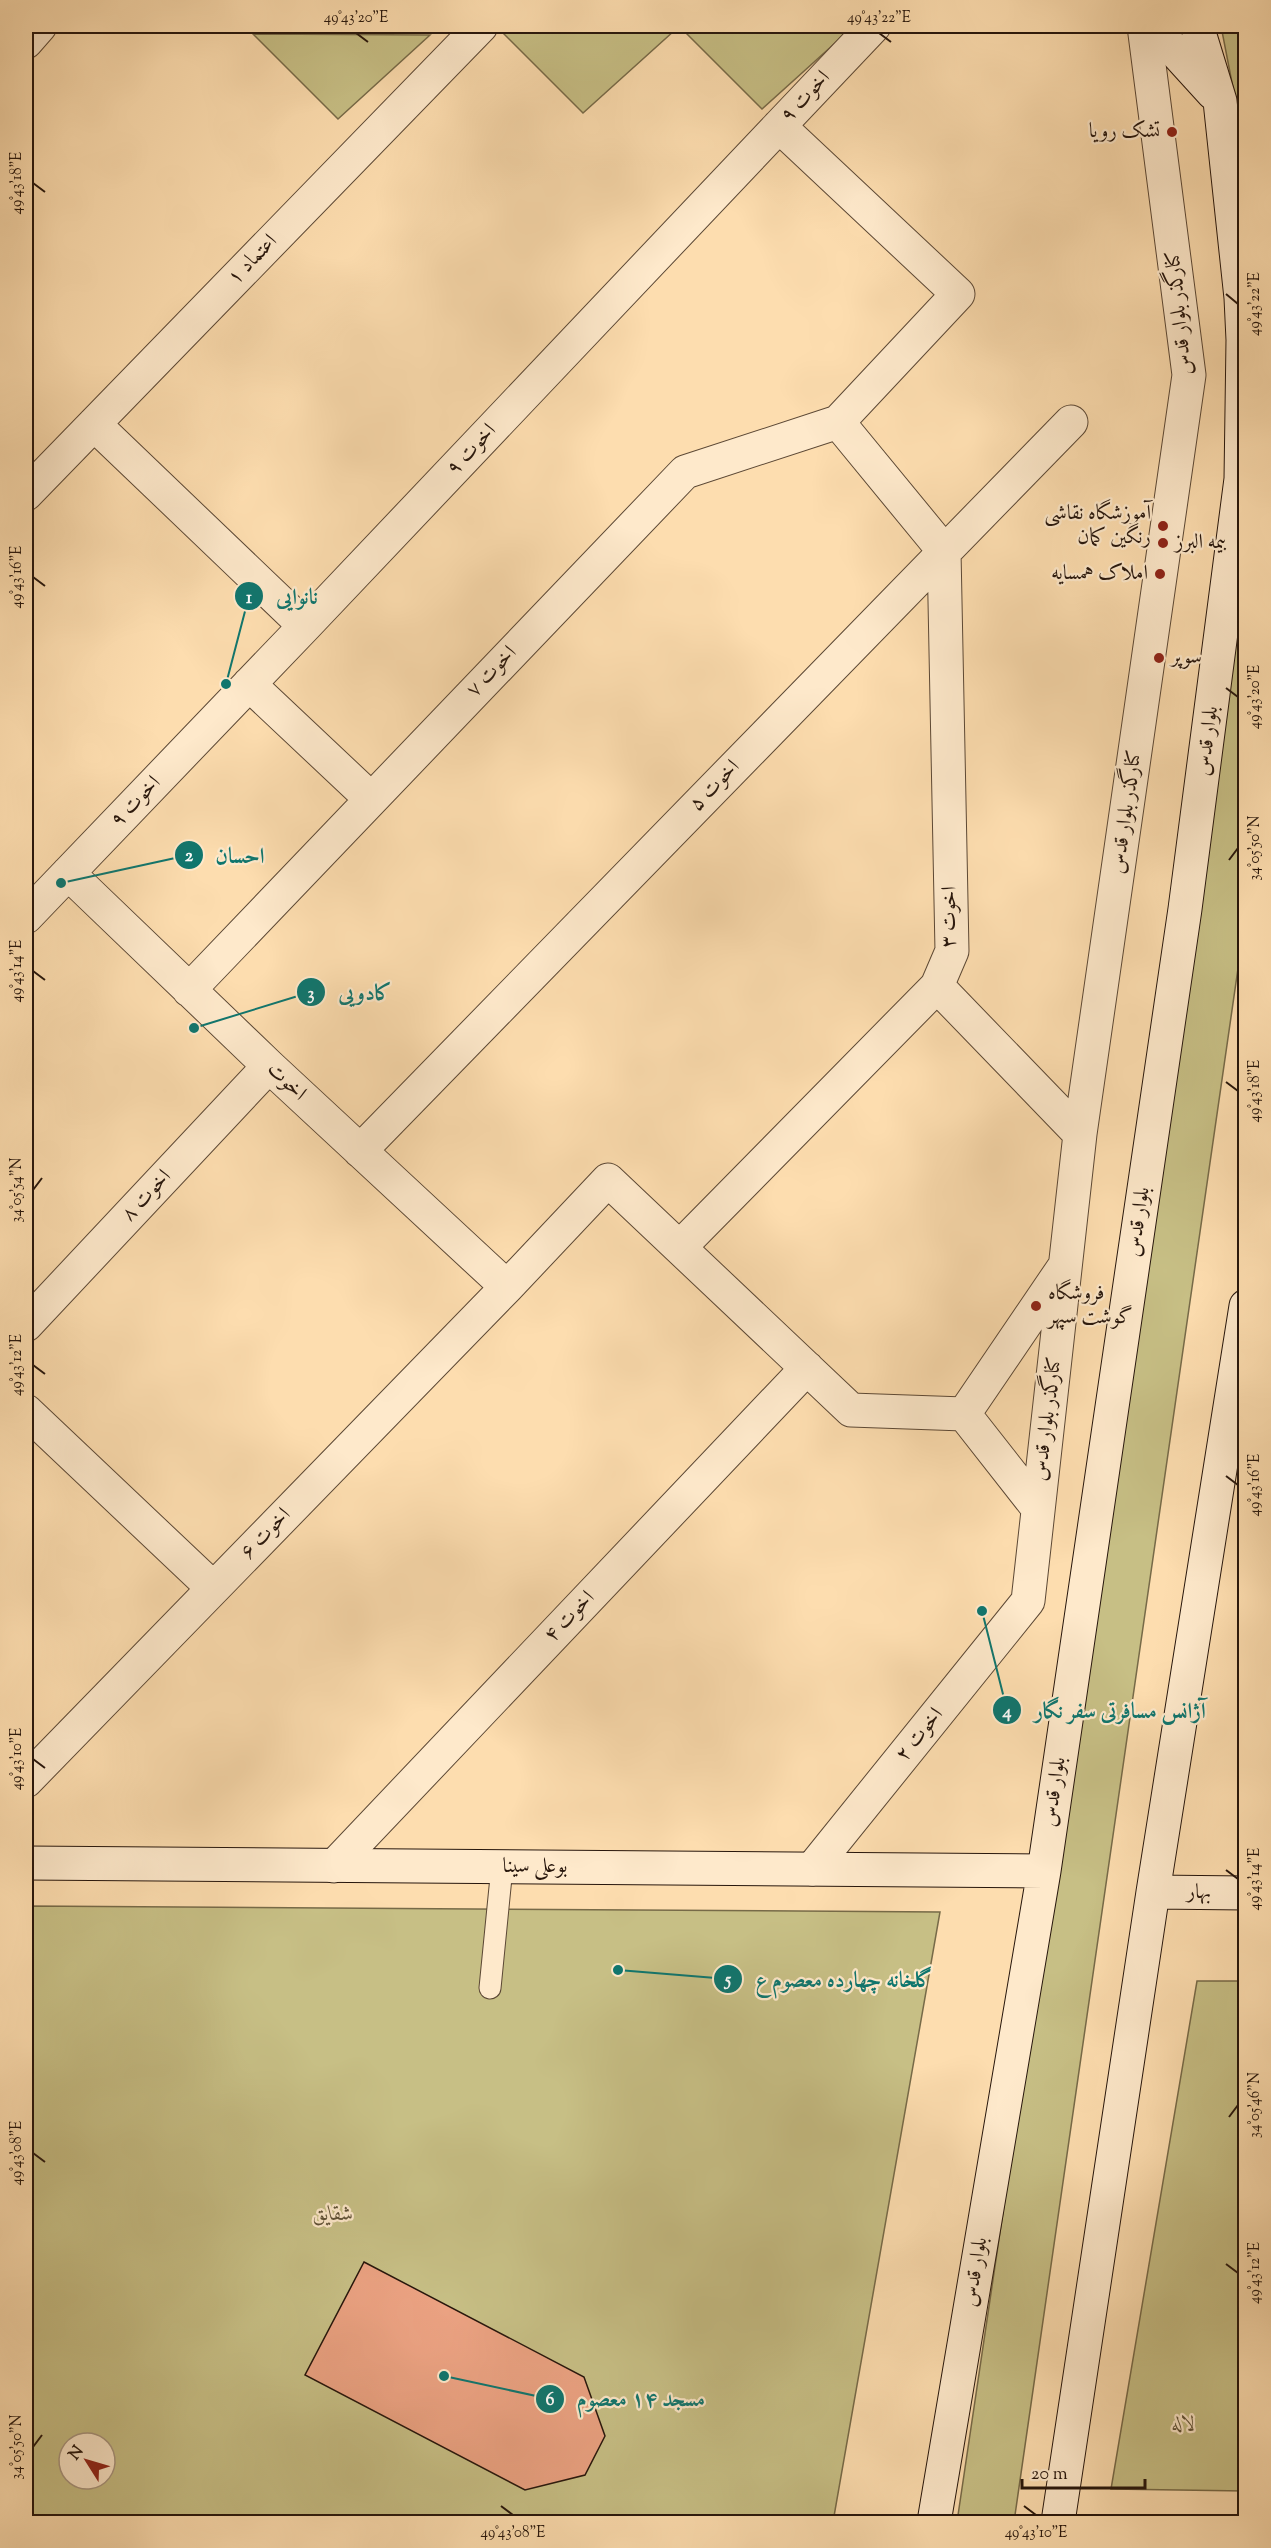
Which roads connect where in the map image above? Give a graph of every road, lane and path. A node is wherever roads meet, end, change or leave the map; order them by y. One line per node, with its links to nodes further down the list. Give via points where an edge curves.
1 (40, 26): 7 (street)
2 (481, 26): 12 (street, اعتماد ۱)
3 (874, 26): 9 (street, اخوت ۹)
4 (1144, 26): 23 (street, کنارگذر بلوار قدس, via 1190,375)
5 (1152, 26): 8 (street)
6 (1197, 26): 8 (street, بلوار قدس)
7 (26, 42)
8 (1220, 101): 41 (street, بلوار قدس, via 1241,298 1241,479 1183,921)
9 (779, 126): 10 (street, via 958,294); 15 (street, اخوت ۹)
10 (838, 422): 14 (street); 17 (street, اخوت ۷, via 685,471)
11 (1071, 422): 14 (street, اخوت ۵)
12 (94, 424): 13 (street, اعتماد ۱); 15 (street)
13 (26, 494)
14 (944, 550): 20 (street, اخوت ۳, via 952,951); 24 (street, اخوت ۵)
15 (305, 626): 16 (street, اخوت ۹)
16 (249, 684): 17 (street); 18 (street, اخوت ۹)
17 (370, 798): 21 (street, اخوت ۷)
18 (68, 873): 19 (street, اخوت ۹); 21 (street, اخوت)
19 (26, 916)
20 (937, 986): 23 (street); 25 (street, اخوت ۳)
21 (189, 990): 22 (street, اخوت)
22 (269, 1066): 24 (street, اخوت); 29 (street, اخوت ۸)
23 (1080, 1134): 26 (street, کنارگذر بلوار قدس)
24 (360, 1151): 27 (street, اخوت)
25 (680, 1247): 27 (street, اخوت ۶, via 608,1180); 30 (street)
26 (1067, 1262): 32 (street); 33 (street, کنارگذر بلوار قدس)
27 (507, 1287): 34 (street, اخوت ۶)
28 (1245, 1306): 42 (street)
29 (26, 1325)
30 (807, 1368): 32 (street, via 851,1410); 38 (street, اخوت ۴)
31 (26, 1411): 34 (street)
32 (964, 1414): 33 (street)
33 (1037, 1507): 35 (street, کنارگذر بلوار قدس)
34 (213, 1588): 36 (street, اخوت ۶)
35 (1028, 1600): 40 (street, اخوت ۲)
36 (26, 1781)
37 (26, 1863): 38 (street, بوعلی سینا)
38 (334, 1866): 39 (street, بوعلی سینا)
39 (502, 1867): 40 (street, بوعلی سینا); 44 (lane)
40 (812, 1869): 41 (street, بوعلی سینا)
41 (1044, 1871): 45 (street, بلوار قدس)
42 (1153, 1892): 43 (street, بهار); 46 (street)
43 (1245, 1893)
44 (490, 1988)
45 (934, 2523)
46 (1058, 2523)

